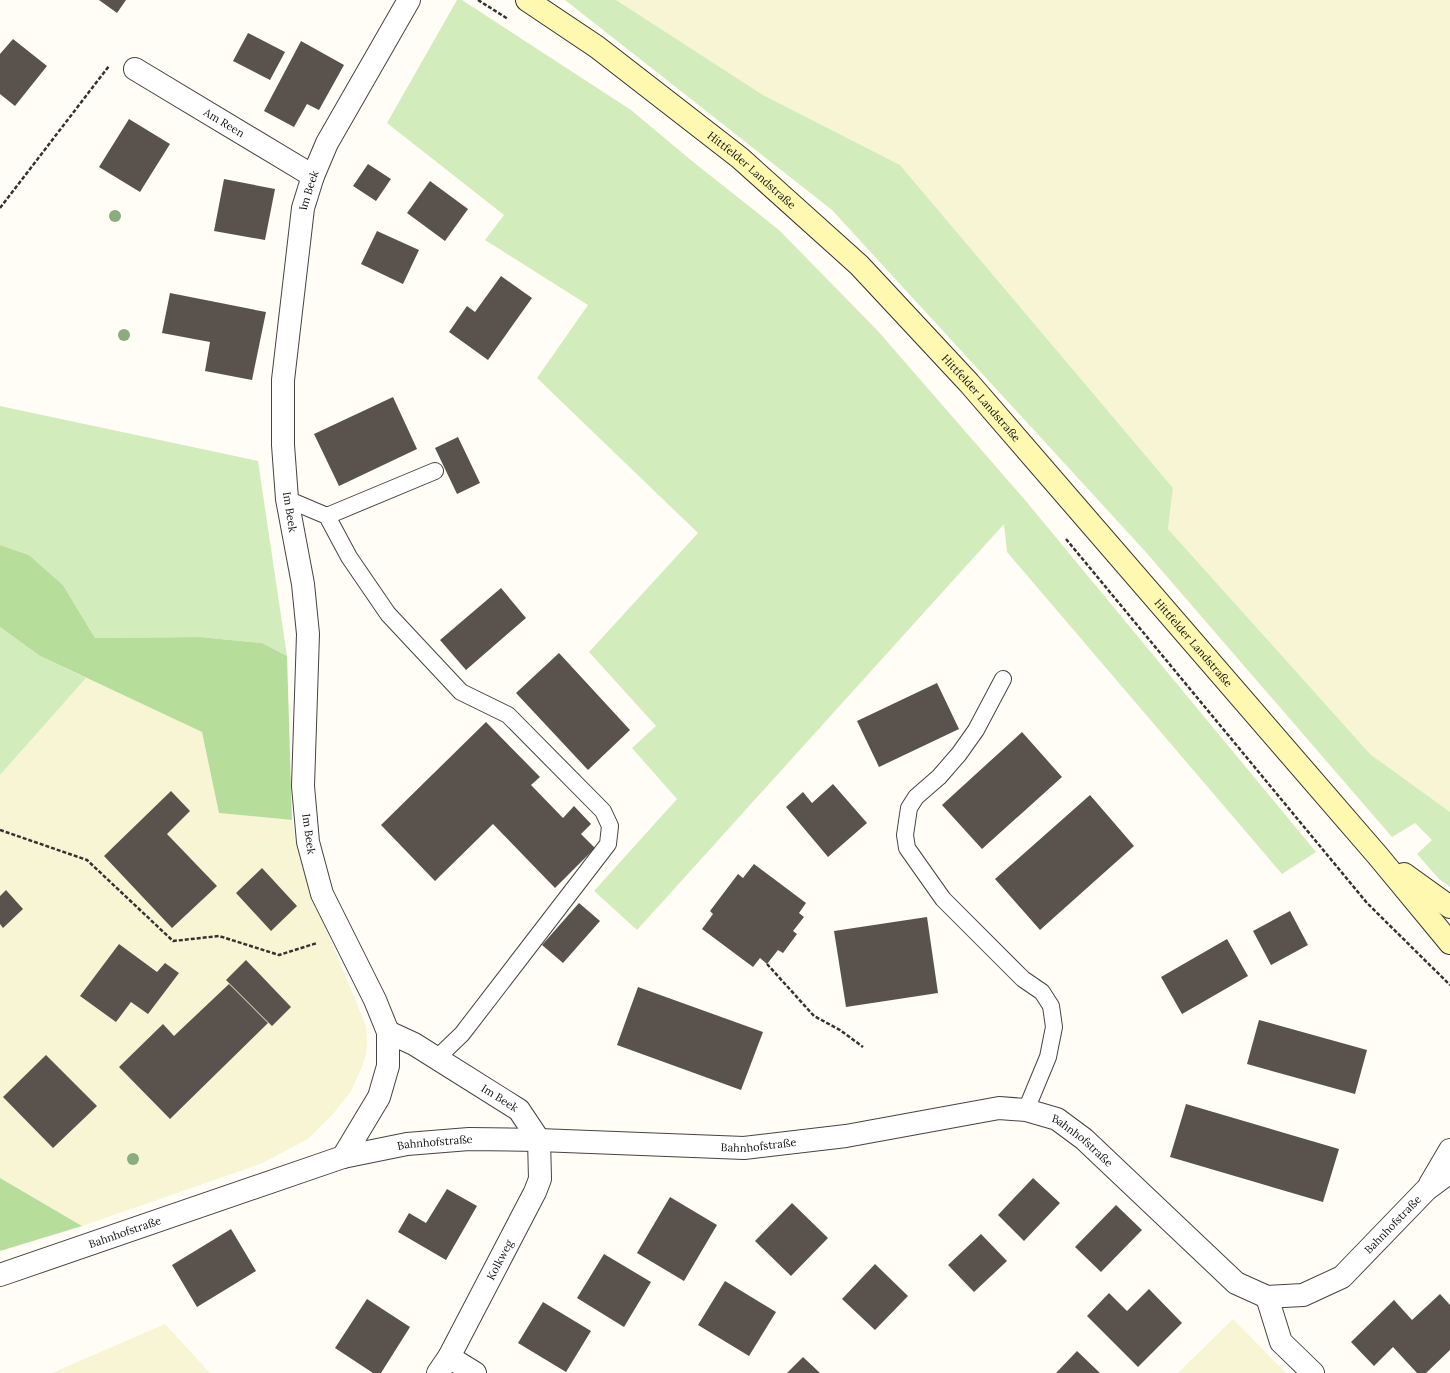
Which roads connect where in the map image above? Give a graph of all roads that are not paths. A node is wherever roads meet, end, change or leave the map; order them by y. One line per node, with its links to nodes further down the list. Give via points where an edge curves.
1 (409, 0): 4 (street, Im Beek, via 327,143)
2 (527, 0): 9 (main road, Hittfelder Landstraße, via 597,47 740,158 859,265 969,383)
3 (135, 69): 4 (street, Am Reen)
4 (313, 176): 6 (street, Im Beek, via 303,208 283,380 283,445)
5 (435, 472): 7 (lane)
6 (288, 499): 7 (lane); 12 (street, Im Beek, via 303,584 308,634 303,786 308,842 322,894 375,1000)
7 (327, 516): 13 (lane, via 349,557 388,614 461,692 508,716 602,811 610,826 608,844 462,1034)
8 (1003, 679): 14 (lane, via 976,730 959,754 916,797 909,808 906,834 907,848 942,899 1023,979 1042,992 1051,1006 1054,1027 1048,1057)
9 (1378, 856): 10 (main road, Hittfelder Landstraße); 11 (main road, Hittfelder Landstraße)
10 (1450, 907)
11 (1450, 943)
12 (388, 1032): 13 (street, Im Beek); 17 (street, Im Beek, via 388,1066 379,1097)
13 (437, 1058): 15 (street, Im Beek, via 519,1110)
14 (1026, 1110): 15 (street, Bahnhofstraße, via 999,1108 846,1136 744,1148); 21 (street, Bahnhofstraße, via 1057,1119 1084,1139 1236,1283)
15 (540, 1140): 17 (street, Bahnhofstraße, via 469,1139 407,1144); 22 (street, Kolkweg, via 540,1179 535,1192)
16 (1450, 1150): 19 (street, Bahnhofstraße)
17 (343, 1157): 20 (street, Bahnhofstraße)
18 (1450, 1172): 19 (street, Bahnhofstraße)
19 (1426, 1190): 21 (street, Bahnhofstraße, via 1342,1277 1303,1295)
20 (0, 1275)
21 (1267, 1297): 24 (street, via 1281,1342)
22 (443, 1365): 23 (street)
23 (475, 1373)
24 (1313, 1373)

